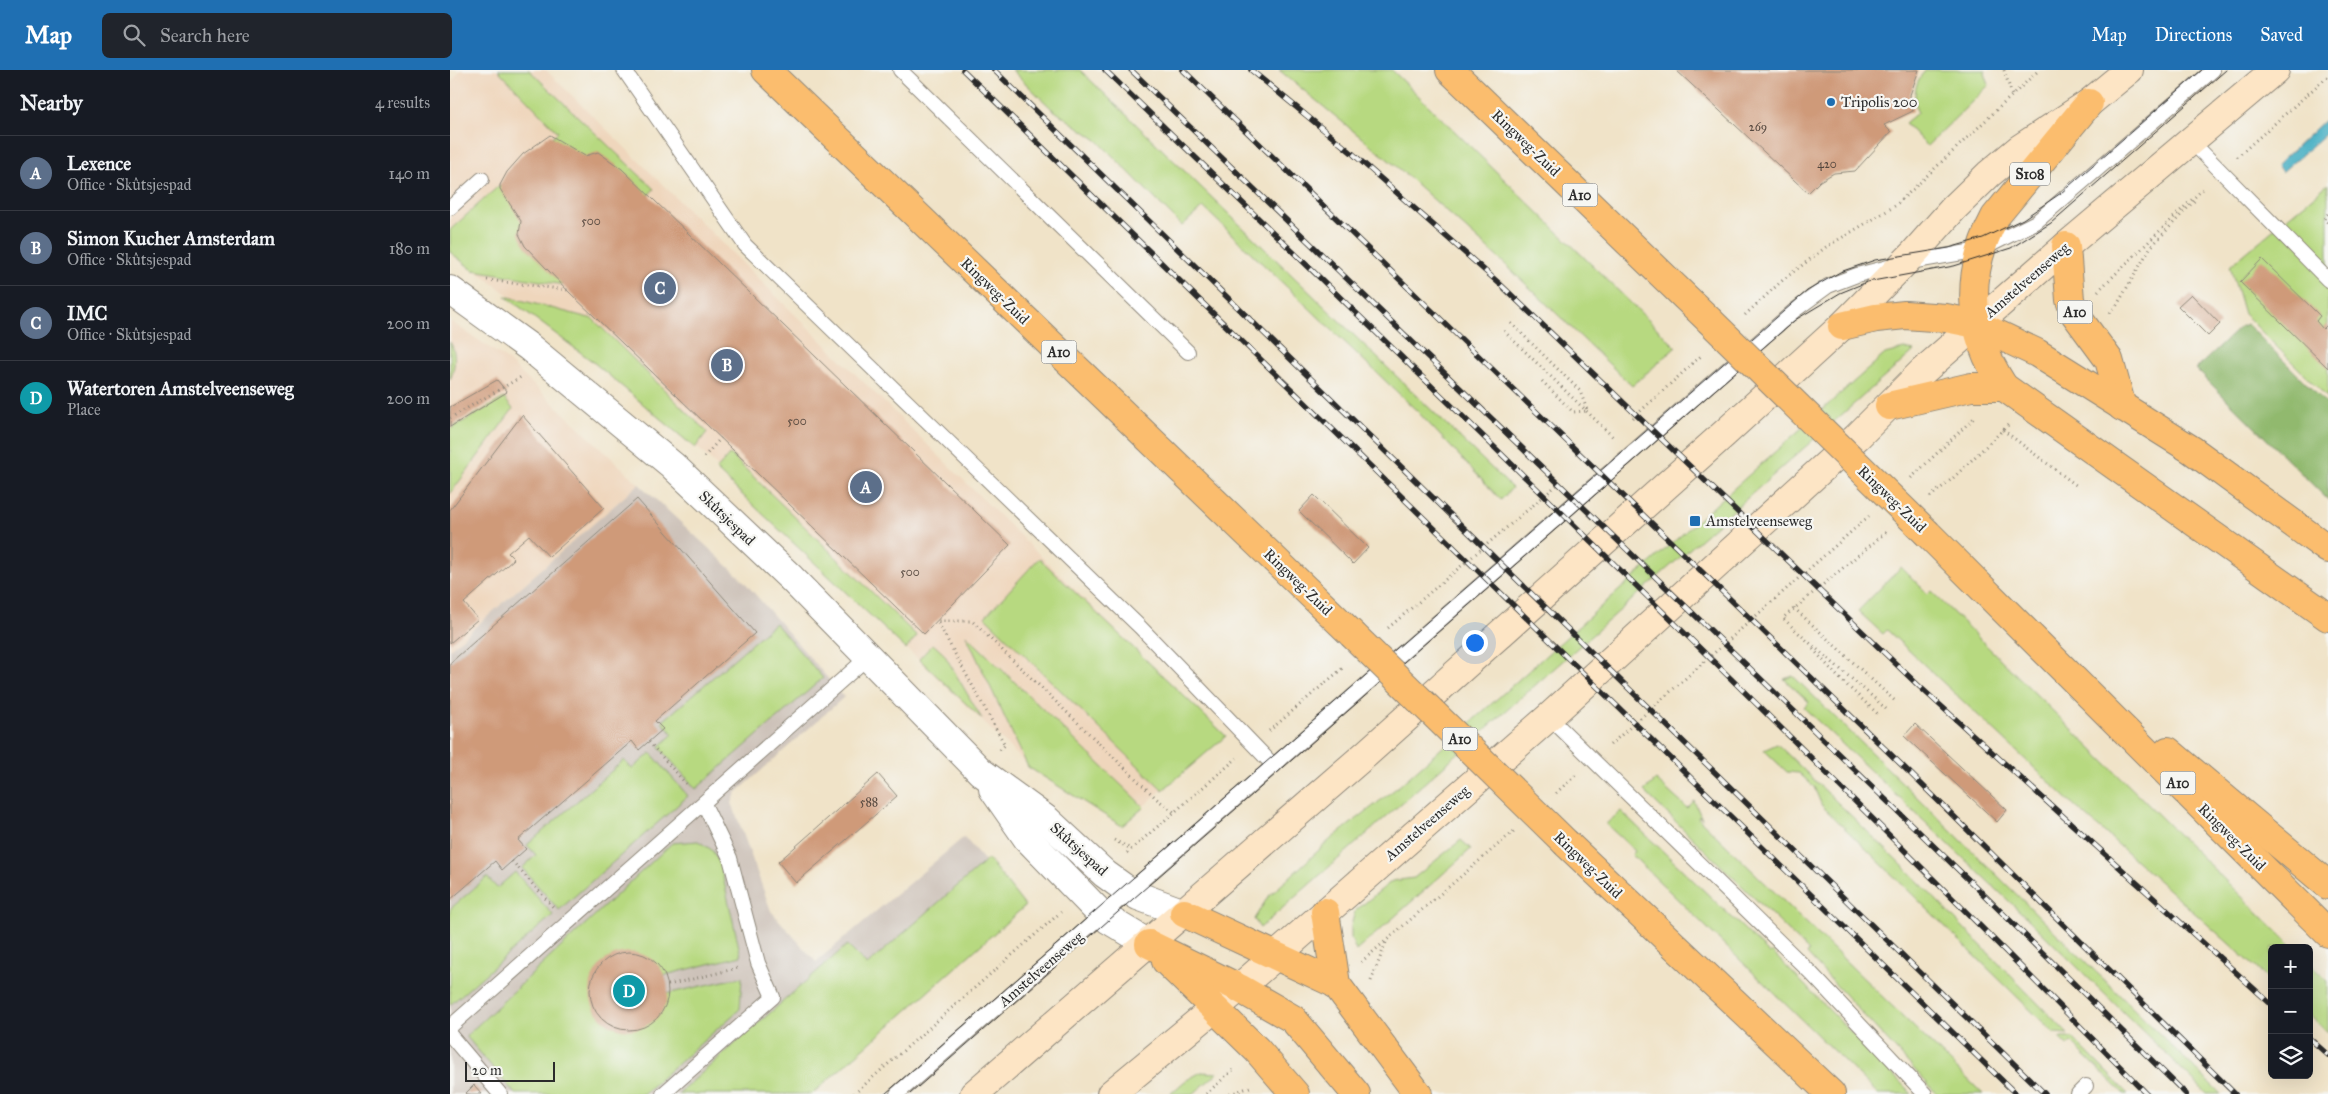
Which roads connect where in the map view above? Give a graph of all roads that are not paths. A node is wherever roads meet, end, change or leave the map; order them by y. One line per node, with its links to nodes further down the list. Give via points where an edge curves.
1 (624, 70): 28 (lane, via 744,245 1140,627)
2 (766, 70): 52 (highway, Ringweg-Zuid / A10, bridge, via 1567,844)
3 (900, 70): 19 (lane)
4 (1450, 70): 25 (highway, Ringweg-Zuid / A10, bridge)
5 (2129, 70): 8 (main road, S108)
6 (2213, 70): 13 (lane, Amstelveenseweg, via 2036,222)
7 (2275, 70): 9 (main road, Amstelveenseweg)
8 (2089, 103): 13 (highway, S108, via 1995,217); 14 (main road, S108, via 2019,149 1989,174)
9 (2191, 141): 12 (main road, Amstelveenseweg); 15 (lane)
10 (482, 179): 11 (lane)
11 (450, 208)
12 (2066, 246): 17 (main road, Amstelveenseweg); 22 (highway, A10, via 2068,283 2076,314 2109,360)
13 (1980, 250): 14 (lane, Amstelveenseweg); 17 (highway, S108, via 1974,294)
14 (1904, 263): 18 (main road, S108); 28 (lane, Amstelveenseweg, via 1828,286 1795,310)
15 (2328, 280)
16 (450, 290): 26 (street, Skûtsjespad, via 547,362 672,465 791,578)
17 (1976, 324): 18 (highway, via 1905,315); 20 (highway, via 1985,356); 21 (main road, Amstelveenseweg); 22 (highway, via 2037,353)
18 (1842, 326): 34 (main road, S108)
19 (1188, 352)
20 (2004, 387): 21 (highway, via 1971,387); 24 (highway)
21 (1889, 406): 27 (main road, Amstelveenseweg)
22 (2122, 407): 23 (highway, via 2192,450)
23 (2328, 548)
24 (2328, 617)
25 (2027, 632): 31 (highway, A10); 36 (highway, Ringweg-Zuid / A10)
26 (868, 657): 29 (street, Skûtsjespad); 30 (lane)
27 (1549, 717): 33 (main road, Amstelveenseweg); 53 (lane, via 1811,973)
28 (1274, 766): 32 (lane, Amstelveenseweg)
29 (980, 772): 32 (street, Skûtsjespad, via 1047,820 1105,874); 35 (street, Skûtsjespad, via 1026,838)
30 (704, 804): 42 (lane); 45 (lane, via 730,858 758,963 773,997)
31 (2328, 885)
32 (1130, 891): 34 (street, Skûtsjespad); 35 (lane, Amstelveenseweg)
33 (1325, 912): 38 (main road, Amstelveenseweg); 39 (highway)
34 (1184, 914): 37 (main road, S108); 38 (highway)
35 (1103, 915): 37 (street, Skûtsjespad); 46 (lane, Amstelveenseweg)
36 (2328, 933)
37 (1149, 944): 40 (highway); 41 (highway); 47 (main road, S108)
38 (1274, 957): 39 (highway); 40 (main road, Amstelveenseweg)
39 (1336, 984): 51 (highway)
40 (1239, 988): 41 (main road, Amstelveenseweg); 50 (highway, via 1293,1019)
41 (1214, 1008): 48 (main road, Amstelveenseweg); 49 (highway, via 1257,1050)
42 (450, 1027)
43 (450, 1035): 44 (lane)
44 (500, 1094)
45 (663, 1094)
46 (897, 1094)
47 (974, 1094)
48 (1111, 1094)
49 (1294, 1094)
50 (1356, 1094)
51 (1418, 1094)
52 (1831, 1094)
53 (1925, 1094)

